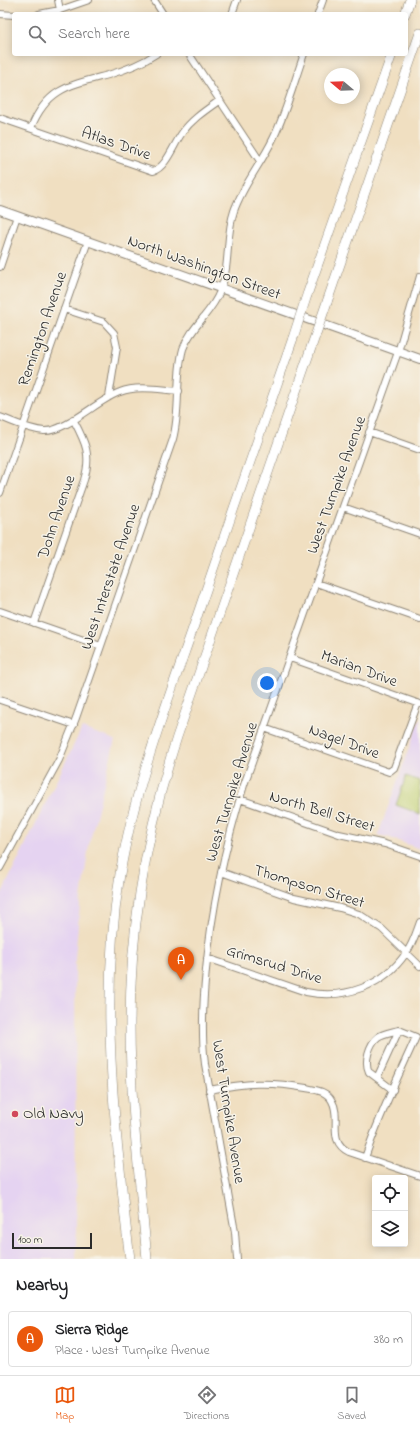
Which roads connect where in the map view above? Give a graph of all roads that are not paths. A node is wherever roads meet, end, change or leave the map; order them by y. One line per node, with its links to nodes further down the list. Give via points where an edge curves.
1 (58, 0): 7 (street)
2 (89, 0): 7 (street)
3 (154, 0): 9 (street)
4 (237, 0): 10 (street)
5 (323, 0): 11 (street)
6 (410, 0): 12 (highway)
7 (60, 10): 8 (street)
8 (50, 12)
9 (162, 12)
10 (233, 12)
11 (319, 12)
12 (406, 12)
13 (0, 14): 14 (street)
14 (12, 15)
15 (420, 33): 65 (highway, bridge, via 165,775 139,897 131,973 130,1039)
16 (152, 56): 22 (street, via 131,67 64,88 43,106)
17 (193, 56): 20 (street)
18 (303, 56): 23 (street, West Interstate Avenue, via 277,131)
19 (391, 56): 68 (highway, bridge, via 159,725 137,800 120,874 112,944 110,1049 117,1147)
20 (220, 100): 22 (street, Atlas Drive, via 190,124 163,165 152,171); 23 (street)
21 (0, 118): 22 (street, Atlas Drive)
22 (31, 128)
23 (260, 161): 29 (street, West Interstate Avenue, via 242,192 232,218 228,234 226,271)
24 (0, 210): 25 (main road, North Washington Street)
25 (17, 216): 26 (main road, North Washington Street); 27 (street)
26 (88, 241): 29 (main road, North Washington Street); 30 (street, Remington Avenue)
27 (0, 267)
28 (420, 276): 31 (street, West Turnpike Avenue)
29 (221, 289): 31 (main road, North Washington Street); 33 (street, West Interstate Avenue, via 213,306 194,326 186,342 180,365)
30 (64, 309): 34 (street, via 104,322 114,333 117,347); 37 (street, Remington Avenue)
31 (398, 352): 32 (main road, North Washington Street); 38 (street, West Turnpike Avenue)
32 (420, 359)
33 (179, 391): 34 (street, via 133,389); 47 (street, West Interstate Avenue, via 173,438)
34 (109, 397): 36 (street)
35 (0, 417): 37 (street)
36 (73, 419): 37 (street, via 49,431); 46 (street, Dohn Avenue, via 85,442 87,465)
37 (24, 425): 40 (street, Remington Avenue)
38 (369, 432): 39 (street); 41 (street, West Turnpike Avenue)
39 (420, 450)
40 (0, 493)
41 (343, 507): 42 (street); 43 (street, West Turnpike Avenue)
42 (420, 534)
43 (316, 582): 45 (street); 48 (street, West Turnpike Avenue)
44 (0, 611): 46 (street)
45 (420, 619)
46 (34, 623): 47 (street)
47 (101, 646): 51 (street, West Interstate Avenue)
48 (290, 658): 50 (street, Marian Drive); 52 (street, West Turnpike Avenue)
49 (1, 702): 51 (street)
50 (419, 704): 52 (street, Nagel Drive, via 394,768 389,772)
51 (74, 725): 55 (street, West Interstate Avenue, via 52,773)
52 (264, 728): 53 (street, West Turnpike Avenue)
53 (240, 799): 54 (street, North Bell Street, via 339,834 385,844); 56 (street, West Turnpike Avenue)
54 (420, 856)
55 (0, 868)
56 (221, 872): 58 (street, Thompson Street, via 294,898 359,914 382,928); 59 (street, West Turnpike Avenue)
57 (420, 922): 58 (street, Grimsrud Drive)
58 (407, 953): 59 (street, Grimsrud Drive, via 390,971 371,984 350,992 329,995 299,990); 60 (street, Thompson Street)
59 (208, 958): 63 (street, West Turnpike Avenue, via 203,1033)
60 (420, 966)
61 (399, 1030): 62 (street); 62 (street, via 374,1040 367,1057 367,1068); 64 (street, via 416,1037)
62 (377, 1078): 64 (street)
63 (209, 1090): 66 (street, via 267,1083 322,1092 330,1097 333,1103 339,1144 346,1151); 71 (street, West Turnpike Avenue, via 234,1224)
64 (392, 1090): 66 (street)
65 (134, 1122): 69 (highway); 70 (highway)
66 (364, 1158): 67 (street)
67 (420, 1175)
68 (130, 1259)
69 (147, 1259)
70 (152, 1259)
71 (237, 1259)

